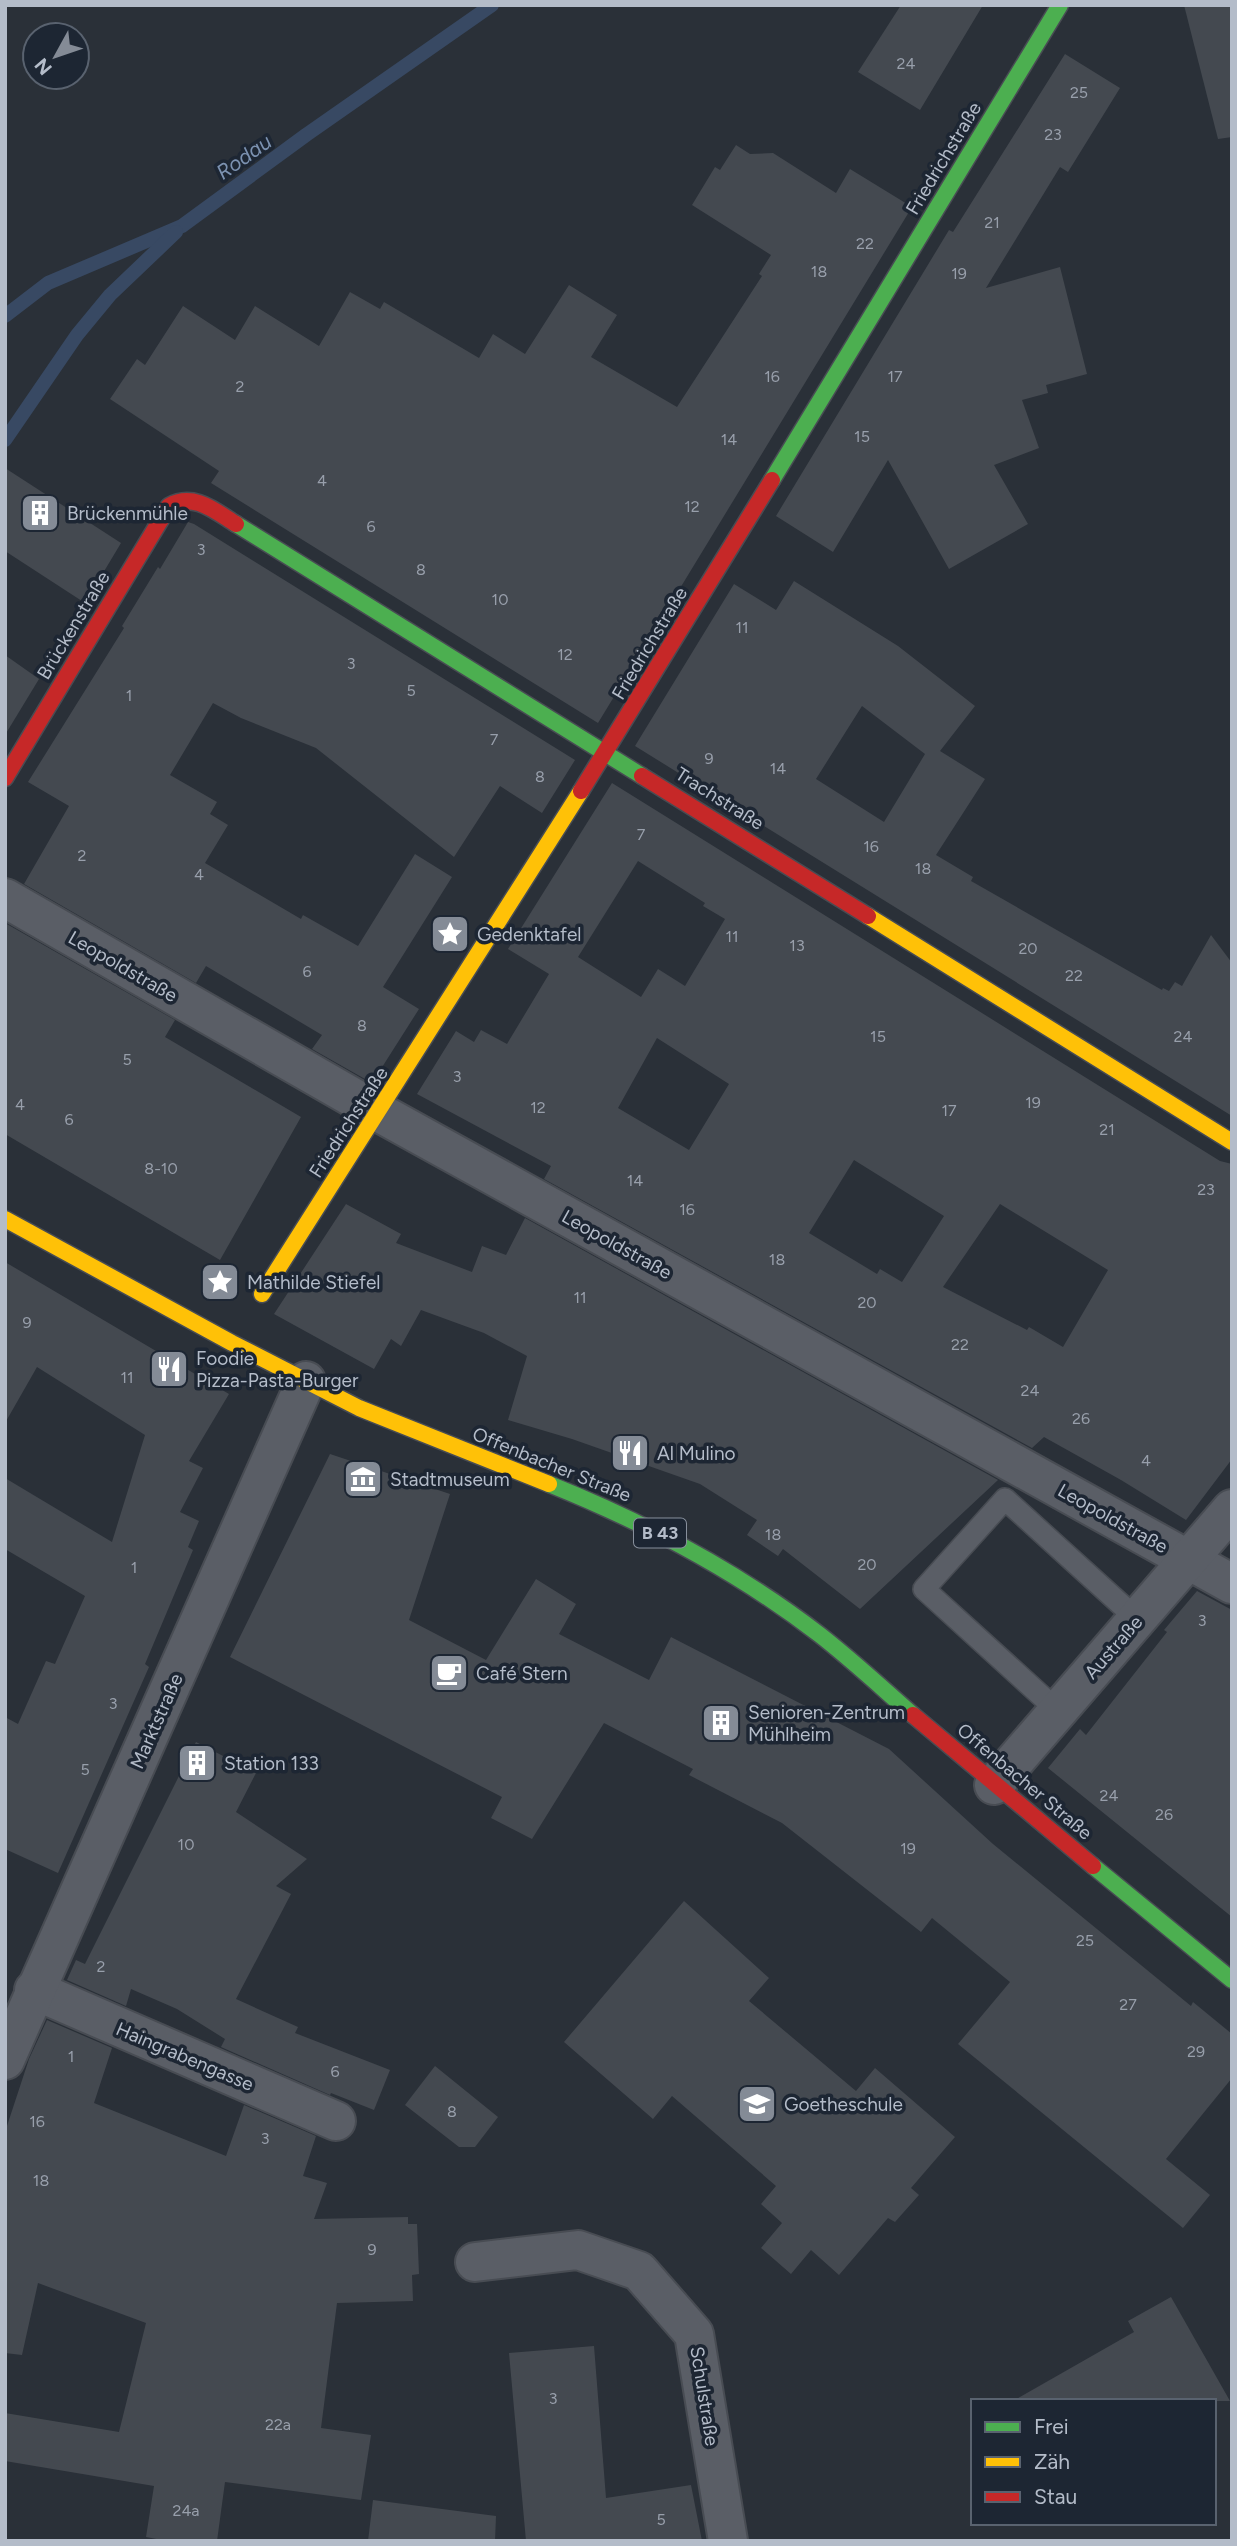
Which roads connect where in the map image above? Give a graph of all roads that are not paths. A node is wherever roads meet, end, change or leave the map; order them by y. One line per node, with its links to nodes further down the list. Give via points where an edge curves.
1 (1060, 5): 3 (street, Friedrichstraße)
2 (182, 500): 3 (street, Trachstraße, via 204,503); 4 (street, Brückenstraße, via 169,506)
3 (607, 753): 6 (street, Friedrichstraße); 7 (street, Trachstraße)
4 (5, 778)
5 (5, 898): 6 (street, Leopoldstraße)
6 (380, 1113): 9 (street, Friedrichstraße); 12 (street, Leopoldstraße)
7 (1232, 1142)
8 (5, 1219): 10 (street, Offenbacher Straße / B 43)
9 (262, 1294)
10 (306, 1381): 16 (street, Offenbacher Straße / B 43, via 370,1412 598,1504 732,1574 820,1635); 18 (street, Marktstraße)
11 (1232, 1508): 12 (street, Austraße)
12 (1188, 1559): 13 (street, Leopoldstraße); 14 (street, Austraße)
13 (1232, 1584)
14 (1137, 1619): 15 (street, Austraße); 15 (lane, via 1005,1499 924,1589)
15 (1058, 1711): 16 (street, Austraße)
16 (994, 1785): 17 (street, Offenbacher Straße / B 43)
17 (1232, 1980)
18 (34, 1990): 19 (street, Marktstraße); 20 (street, Haingrabengasse)
19 (5, 2060)
20 (336, 2121)
21 (475, 2262): 22 (street, Schulstraße, via 578,2250 639,2271 694,2334)
22 (728, 2541)

